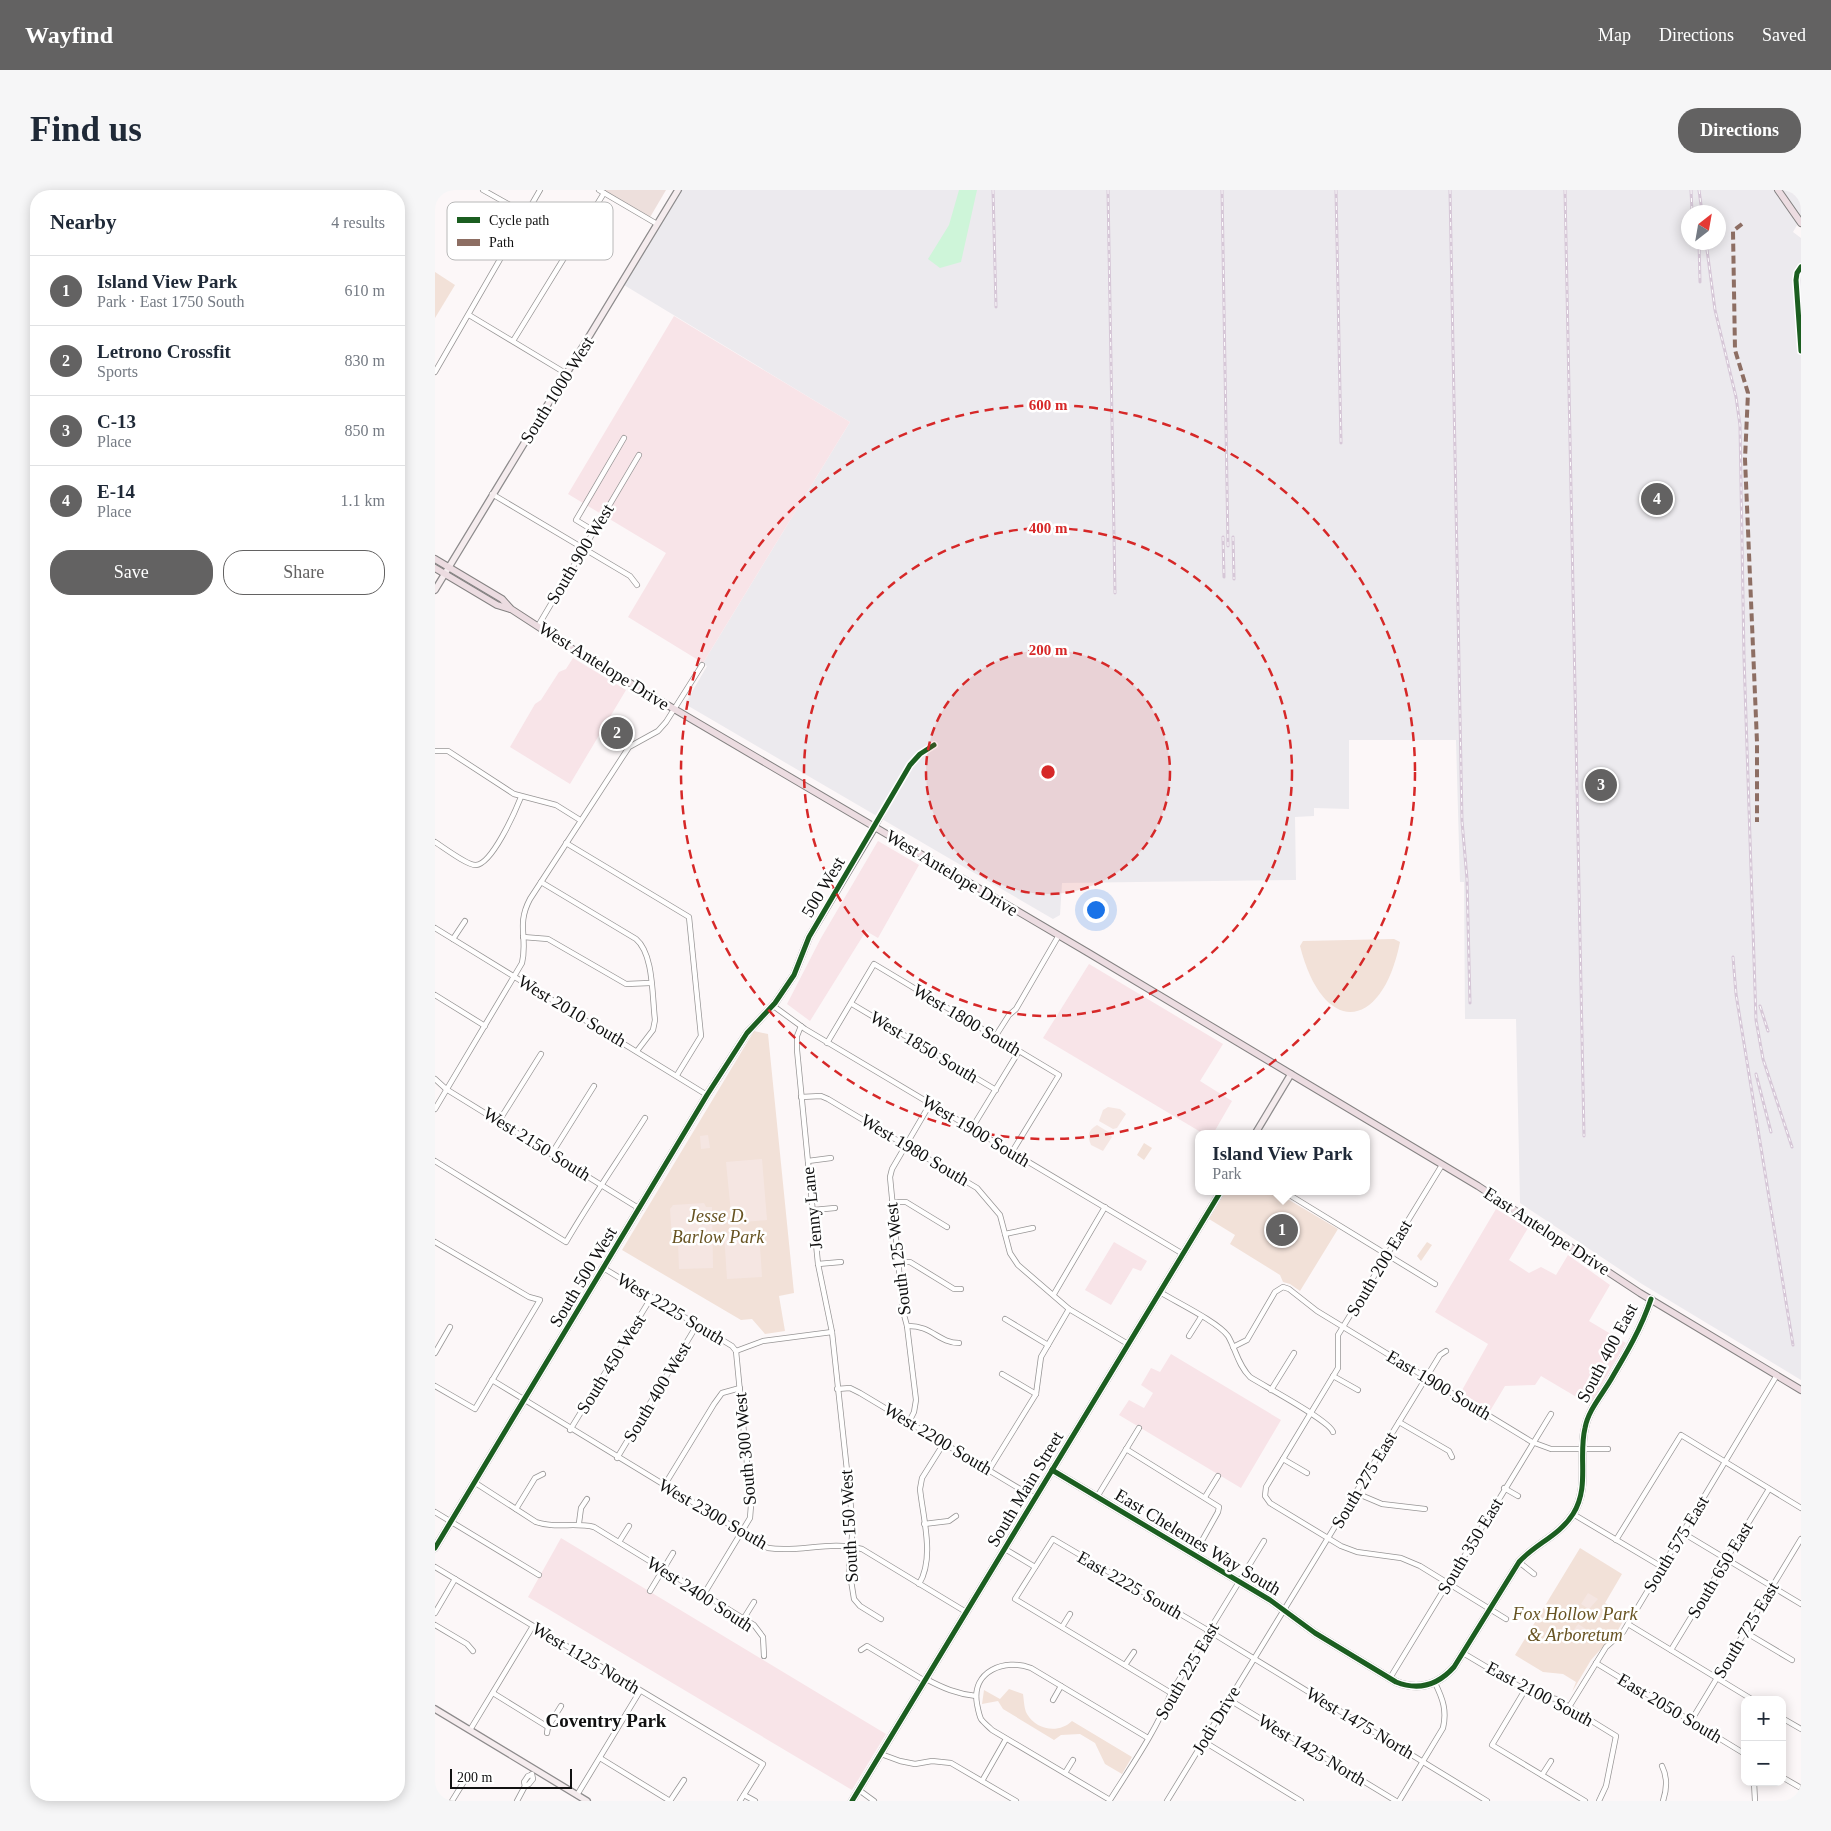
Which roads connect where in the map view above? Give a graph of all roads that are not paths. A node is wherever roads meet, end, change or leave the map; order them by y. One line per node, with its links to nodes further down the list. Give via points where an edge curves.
1 (483, 190): 7 (street)
2 (541, 190): 8 (street)
3 (599, 190): 6 (street)
4 (678, 190): 11 (street, South 1000 West)
5 (1778, 190): 10 (main road)
6 (604, 193): 9 (street); 11 (street)
7 (504, 202)
8 (534, 202)
9 (598, 202)
10 (1801, 223)
11 (657, 224): 17 (street, South 1000 West)
12 (500, 260): 14 (street)
13 (563, 260): 15 (street)
14 (469, 316): 15 (street); 16 (street)
15 (513, 341): 17 (street)
16 (435, 372)
17 (567, 374): 20 (street, South 1000 West)
18 (624, 438): 21 (street, via 576,520)
19 (639, 455): 21 (street, South 900 West)
20 (493, 494): 22 (street); 25 (street, South 1000 West)
21 (594, 531): 22 (street, South 900 West)
22 (584, 548): 26 (street, via 630,576); 28 (street, South 900 West)
23 (435, 559): 25 (main road, West Antelope Drive)
24 (435, 568): 25 (main road, West Antelope Drive)
25 (447, 570): 27 (street, South 1000 West); 28 (main road, West Antelope Drive, via 502,599 511,609)
26 (637, 585)
27 (435, 590)
28 (538, 626): 30 (main road, West Antelope Drive)
29 (702, 665): 30 (street)
30 (674, 709): 34 (street, via 658,731 629,747); 35 (main road, West Antelope Drive)
31 (934, 745): 35 (street, 500 West, via 911,765)
32 (436, 751): 33 (street, via 448,752)
33 (521, 798): 34 (street, via 556,805); 36 (street, via 488,858 477,865)
34 (580, 820): 37 (street)
35 (875, 827): 41 (main road, West Antelope Drive); 48 (street, 500 West, via 809,937 794,975)
36 (435, 842)
37 (566, 843): 38 (street); 58 (street, via 689,917 702,1030 699,1042)
38 (541, 882): 42 (street, via 523,914); 45 (street, via 644,946)
39 (465, 921): 43 (street)
40 (435, 928): 43 (street, West 2010 South)
41 (1059, 935): 51 (street, via 1016,1009); 57 (main road, West Antelope Drive)
42 (523, 937): 44 (street, via 524,955); 45 (street, via 548,939 626,984)
43 (453, 939): 44 (street, West 2010 South)
44 (515, 976): 49 (street); 54 (street, West 2010 South)
45 (650, 984): 54 (street, via 654,1025)
46 (435, 995): 49 (street)
47 (852, 1004): 51 (street, West 1800 South, via 874,964); 52 (street); 62 (street, West 1850 South)
48 (772, 1005): 50 (street, West 1900 South); 53 (street, 500 West)
49 (485, 1026): 61 (street)
50 (801, 1026): 52 (street, West 1900 South); 64 (street, Jenny Lane, via 797,1043)
51 (995, 1037): 55 (street, West 1800 South)
52 (827, 1043): 65 (street, West 1900 South)
53 (739, 1045): 63 (street, South 500 West)
54 (637, 1051): 58 (street, West 2010 South)
55 (1019, 1051): 62 (street); 72 (street, West 1800 South, via 1059,1075)
56 (541, 1054): 68 (street)
57 (1291, 1074): 70 (street); 77 (main road, East Antelope Drive)
58 (677, 1076): 63 (street, West 2010 South)
59 (435, 1079): 61 (street, West 2150 South)
60 (594, 1086): 73 (street)
61 (447, 1089): 66 (street); 68 (street, West 2150 South)
62 (996, 1090): 69 (street)
63 (707, 1095): 83 (street, South 500 West)
64 (801, 1097): 71 (street, West 1980 South, via 828,1098); 75 (street, Jenny Lane)
65 (931, 1104): 69 (street, West 1900 South); 71 (street, South 125 West)
66 (435, 1109)
67 (645, 1118): 78 (street)
68 (499, 1121): 73 (street, West 2150 South)
69 (972, 1128): 72 (street, West 1900 South)
70 (1257, 1130)
71 (905, 1145): 81 (street, South 125 West, via 892,1169); 88 (street, West 1980 South, via 977,1188 1000,1215)
72 (1012, 1152): 82 (street, West 1900 South)
73 (552, 1153): 78 (street, West 2150 South)
74 (831, 1158): 75 (street)
75 (808, 1160): 85 (street, Jenny Lane)
76 (435, 1161): 78 (street, via 566,1242)
77 (1442, 1165): 91 (street, South 200 East); 101 (main road, East Antelope Drive)
78 (603, 1185): 83 (street, West 2150 South)
79 (1219, 1195): 90 (street, South Main Street)
80 (1290, 1195): 91 (street)
81 (891, 1202): 86 (street, via 905,1202); 93 (street, South 125 West)
82 (1105, 1207): 90 (street, West 1900 South); 99 (street)
83 (640, 1208): 95 (street, South 500 West)
84 (835, 1208): 85 (street)
85 (813, 1210): 94 (street, Jenny Lane)
86 (947, 1227)
87 (1033, 1228): 88 (street)
88 (1005, 1234): 99 (street, West 1980 South, via 1018,1265)
89 (435, 1242): 123 (street, via 529,1297 540,1300)
90 (1183, 1254): 98 (street, South Main Street)
91 (1387, 1255): 96 (street); 108 (street, South 200 East)
92 (841, 1262): 94 (street)
93 (898, 1262): 97 (street, via 910,1262 954,1289); 106 (street, South 125 West)
94 (818, 1264): 109 (street, Jenny Lane)
95 (605, 1269): 100 (street, West 2225 South); 131 (street, South 500 West)
96 (1435, 1284)
97 (961, 1289)
98 (1160, 1292): 103 (street); 112 (street, South Main Street)
99 (1053, 1294): 102 (street, West 1980 South)
100 (651, 1298): 105 (street, West 2225 South); 137 (street, South 450 West)
101 (1651, 1299): 120 (main road, East Antelope Drive); 142 (street, South 400 East, via 1640,1329 1591,1412)
102 (1069, 1309): 112 (street, West 1980 South); 113 (street)
103 (1201, 1317): 110 (street); 114 (street, via 1223,1332)
104 (1005, 1319): 113 (street)
105 (697, 1325): 115 (street, West 2225 South); 145 (street, South 400 West)
106 (907, 1326): 111 (street, via 920,1325 951,1343); 134 (street, South 125 West, via 916,1400)
107 (450, 1327): 117 (street)
108 (1343, 1327): 114 (street, East 1900 South, via 1283,1287 1275,1292 1247,1340); 121 (street, South 200 East, via 1337,1343 1339,1368); 122 (street, East 1900 South)
109 (832, 1332): 115 (street, via 763,1341); 126 (street, Jenny Lane)
110 (1189, 1336)
111 (959, 1343)
112 (1128, 1344): 149 (street, South Main Street)
113 (1048, 1345): 130 (street, via 1041,1357)
114 (1233, 1348): 127 (street, via 1243,1370)
115 (736, 1351): 125 (street, South 300 West)
116 (1446, 1351): 122 (street, South 275 East, via 1440,1354)
117 (435, 1353)
118 (1294, 1353): 127 (street)
119 (1002, 1374): 130 (street)
120 (1777, 1375): 129 (main road, East Antelope Drive); 147 (street, South 575 East)
121 (1333, 1376): 128 (street); 132 (street, South 200 East)
122 (1426, 1377): 135 (street, South 275 East); 139 (street, East 1900 South)
123 (492, 1380): 124 (street, via 475,1409); 131 (street, West 2300 South)
124 (435, 1386)
125 (740, 1388): 154 (street, via 722,1393 713,1404); 173 (street, South 300 West, via 751,1505 750,1518)
126 (837, 1389): 134 (street, West 2200 South, via 849,1388 860,1393); 180 (street, South 150 West, via 853,1526)
127 (1271, 1390): 132 (street)
128 (1358, 1390)
129 (1801, 1390)
130 (1036, 1394): 148 (street)
131 (524, 1400): 137 (street, West 2300 South); 153 (street, South 500 West)
132 (1311, 1413): 138 (street); 146 (street, South 200 East)
133 (1551, 1414): 139 (street, South 350 East)
134 (909, 1422): 140 (street, West 2200 South)
135 (1399, 1422): 144 (street, via 1449,1451); 157 (street, South 275 East)
136 (1139, 1428): 141 (street)
137 (570, 1430): 145 (street, West 2300 South)
138 (1333, 1432)
139 (1532, 1442): 142 (street, East 1900 South, via 1551,1449); 155 (street, South 350 East)
140 (944, 1443): 148 (street, West 2200 South); 171 (street, via 922,1478)
141 (1126, 1449): 159 (street); 160 (street)
142 (1583, 1449): 143 (street, East 1900 South); 167 (street, South 400 East, via 1585,1472)
143 (1608, 1449)
144 (1452, 1457)
145 (617, 1458): 154 (street, West 2300 South)
146 (1283, 1459): 151 (street); 175 (street, South 200 East, via 1266,1487 1265,1496 1270,1503)
147 (1725, 1462): 156 (street); 174 (street, South 575 East); 177 (street, via 1681,1435)
148 (989, 1470): 161 (street, West 2200 South)
149 (1052, 1470): 159 (street, East Chelemes Way South); 161 (street, South Main Street)
150 (543, 1474): 164 (street, via 535,1478)
151 (1307, 1474)
152 (1218, 1476): 160 (street)
153 (474, 1482): 164 (street, West 2400 South); 169 (street, South 500 West)
154 (664, 1486): 173 (street, West 2300 South)
155 (1504, 1488): 158 (street); 195 (street, South 350 East)
156 (1769, 1489): 163 (street); 185 (street, South 650 East)
157 (1356, 1492): 165 (street, via 1381,1504); 175 (street, South 275 East)
158 (1518, 1496)
159 (1097, 1497): 184 (street, East Chelemes Way South)
160 (1205, 1497): 184 (street, via 1219,1506 1218,1512)
161 (1035, 1498): 182 (street, South Main Street)
162 (587, 1499): 170 (street, via 581,1508)
163 (1801, 1508)
164 (516, 1509): 170 (street, West 2400 South, via 546,1526)
165 (1425, 1509)
166 (435, 1512): 169 (street)
167 (1573, 1514): 177 (street); 186 (street, via 1557,1533)
168 (956, 1516): 171 (street, via 949,1521)
169 (451, 1521): 181 (street, South 500 West); 192 (street)
170 (579, 1523): 179 (street, West 2400 South, via 594,1527)
171 (924, 1524): 196 (street, via 927,1560 925,1574)
172 (629, 1526): 179 (street)
173 (741, 1532): 180 (street, West 2300 South, via 768,1548 785,1551 825,1545); 199 (street, South 300 West)
174 (1683, 1533): 185 (street); 189 (street, South 575 East)
175 (1328, 1538): 195 (street, via 1357,1552 1411,1562); 203 (street, South 275 East)
176 (1801, 1539): 197 (street, South 725 East)
177 (1616, 1540): 189 (street)
178 (1264, 1541): 194 (street, South 225 East)
179 (619, 1542): 190 (street, West 2400 South)
180 (850, 1546): 196 (street, West 2300 South); 208 (street, South 150 West, via 849,1568 854,1599 859,1606)
181 (435, 1548)
182 (1005, 1549): 188 (street); 204 (street, South Main Street)
183 (673, 1553): 190 (street)
184 (1193, 1554): 194 (street, East Chelemes Way South)
185 (1727, 1560): 197 (street); 219 (street, South 650 East)
186 (1519, 1562): 191 (street); 202 (street)
187 (435, 1567): 193 (street, West 1125 North)
188 (1035, 1567): 213 (street, via 1015,1599); 214 (street, East 2225 South, via 1053,1539)
189 (1662, 1567): 210 (street, South 575 East)
190 (663, 1569): 198 (street); 199 (street, West 2400 South)
191 (1533, 1574)
192 (539, 1575)
193 (455, 1579): 205 (street); 212 (street, West 1125 North)
194 (1239, 1582): 203 (street, East Chelemes Way South); 214 (street, South 225 East)
195 (1447, 1582): 202 (street); 228 (street, South 350 East)
196 (919, 1584): 204 (street, West 2300 South)
197 (1772, 1587): 201 (street); 215 (street, South 725 East)
198 (650, 1590)
199 (704, 1594): 207 (street, West 2400 South)
200 (754, 1602): 207 (street)
201 (1801, 1604)
202 (1490, 1609): 209 (street); 222 (street)
203 (1284, 1611): 216 (street, South 275 East); 228 (street, East Chelemes Way South, via 1320,1637)
204 (966, 1612): 230 (street, South Main Street)
205 (435, 1613)
206 (1070, 1614): 213 (street)
207 (744, 1618): 223 (street, West 2400 South, via 755,1625 763,1637)
208 (881, 1619)
209 (1506, 1619)
210 (1627, 1624): 219 (street); 226 (street, South 575 East)
211 (435, 1625): 220 (street, via 467,1644)
212 (533, 1626): 234 (street, West 1125 North); 235 (street)
213 (1062, 1627): 227 (street)
214 (1209, 1631): 217 (street, East 2225 South); 236 (street, South 225 East)
215 (1745, 1632): 225 (street); 229 (street, South 725 East)
216 (1265, 1638): 224 (street, Jodi Drive)
217 (1233, 1646): 224 (street, West 1475 North)
218 (861, 1650): 230 (street, via 867,1646)
219 (1671, 1650): 229 (street)
220 (473, 1652)
221 (1134, 1652): 227 (street)
222 (1463, 1653): 231 (street, via 1450,1672); 233 (street, East 2100 South)
223 (765, 1656)
224 (1253, 1658): 239 (street, Jodi Drive); 257 (street, West 1475 North)
225 (1792, 1660)
226 (1596, 1663): 242 (street, South 575 East); 245 (street, East 2050 South)
227 (1125, 1665): 236 (street)
228 (1390, 1678): 231 (street, East Chelemes Way South, via 1410,1687)
229 (1717, 1678): 238 (street); 245 (street, South 725 East)
230 (925, 1680): 237 (street, via 943,1689); 254 (street, South Main Street)
231 (1435, 1683): 257 (street, via 1446,1716 1443,1728)
232 (1061, 1686): 237 (street, via 1031,1668 1007,1663 986,1674); 240 (street); 250 (street)
233 (1525, 1690): 242 (street, East 2100 South, via 1539,1697 1556,1699); 263 (street, via 1492,1744)
234 (640, 1691): 255 (street); 271 (street, West 1125 North, via 763,1764)
235 (493, 1693): 246 (street); 248 (street)
236 (1171, 1693): 250 (street, South 225 East)
237 (976, 1696): 251 (street, via 980,1718)
238 (1746, 1696)
239 (1228, 1699): 252 (street, Jodi Drive); 283 (street, West 1425 North)
240 (1053, 1700)
241 (561, 1706): 246 (street)
242 (1569, 1707): 286 (street, East 2100 South, via 1616,1736 1606,1786)
243 (435, 1709): 248 (street)
244 (1786, 1720): 247 (street)
245 (1691, 1721): 253 (street, East 2050 South)
246 (548, 1726): 249 (street)
247 (1801, 1729)
248 (470, 1730): 260 (street)
249 (547, 1733)
250 (1148, 1738): 261 (street, South 225 East, via 1110,1800)
251 (1006, 1739): 261 (street); 266 (street)
252 (1203, 1741): 281 (street, Jodi Drive); 282 (street)
253 (1741, 1752)
254 (881, 1754): 266 (street, via 915,1764 932,1761 951,1763); 269 (street, South Main Street)
255 (600, 1758): 270 (street); 275 (street)
256 (1073, 1760): 261 (street)
257 (1423, 1761): 283 (street); 284 (street, West 1475 North)
258 (1551, 1761): 263 (street)
259 (1662, 1766): 287 (street, via 1667,1786)
260 (535, 1769): 270 (street); 273 (street, via 531,1775 533,1779)
261 (1065, 1773)
262 (468, 1775): 272 (street)
263 (1542, 1775): 285 (street)
264 (1786, 1779): 268 (street)
265 (684, 1780): 275 (street)
266 (982, 1781): 280 (street)
267 (1754, 1786): 288 (street)
268 (1801, 1788)
269 (859, 1790): 278 (street, South Main Street); 279 (street)
270 (577, 1795): 274 (street)
271 (744, 1795): 276 (street); 277 (street)
272 (452, 1801)
273 (517, 1801)
274 (587, 1801)
275 (670, 1801)
276 (740, 1801)
277 (755, 1801)
278 (852, 1801)
279 (874, 1801)
280 (1016, 1801)
281 (1167, 1801)
282 (1301, 1801)
283 (1398, 1801)
284 (1487, 1801)
285 (1585, 1801)
286 (1599, 1801)
287 (1663, 1801)
288 (1755, 1801)

